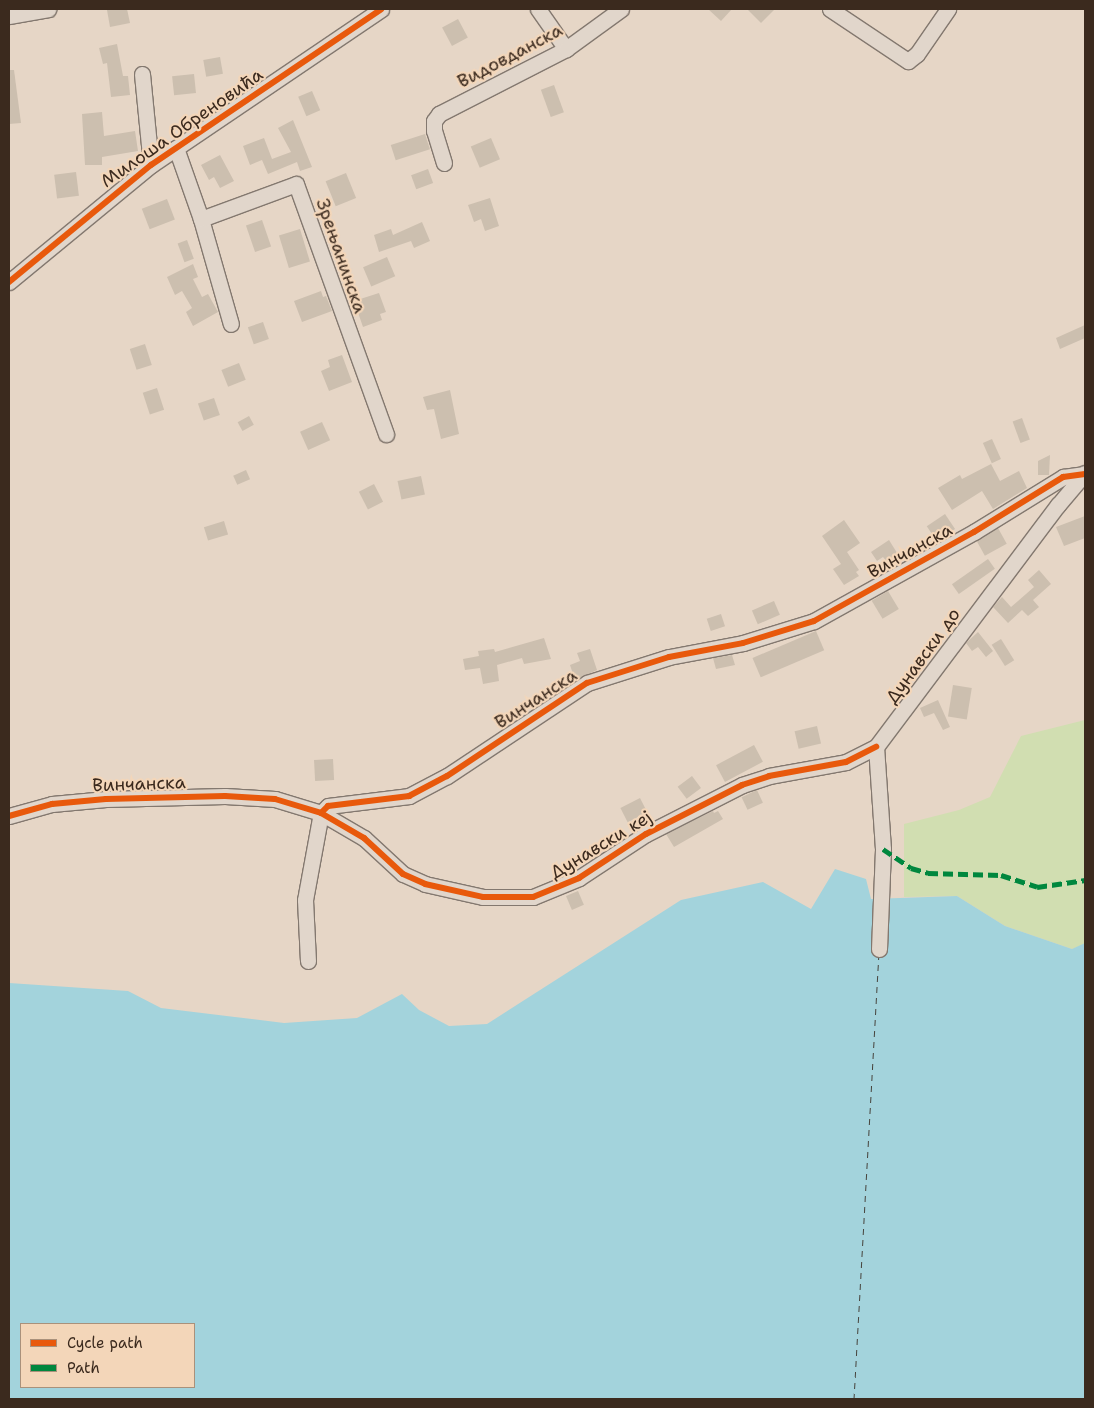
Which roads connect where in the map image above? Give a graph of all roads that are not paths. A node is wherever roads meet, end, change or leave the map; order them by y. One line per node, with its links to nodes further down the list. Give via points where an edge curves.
1 (48, 9): 7 (street)
2 (381, 9): 10 (street, Милоша Обреновића)
3 (538, 9): 8 (street)
4 (621, 9): 8 (street, Видовданска)
5 (830, 9): 6 (street, via 908,60 917,54)
6 (948, 9)
7 (9, 16)
8 (566, 49): 11 (street, Видовданска, via 439,114 434,121 434,132)
9 (142, 74): 12 (street)
10 (176, 148): 12 (street, Милоша Обреновића); 13 (street)
11 (444, 163)
12 (152, 165): 14 (street, Милоша Обреновића)
13 (201, 219): 15 (street); 16 (street, Зрењанинска, via 296,184)
14 (9, 282)
15 (231, 324)
16 (386, 434)
17 (1085, 474): 18 (street, Дунавски до, via 1058,505); 19 (street, Винчанска, via 1063,477 974,532 814,621 743,643 669,657 587,683 447,776 409,796 328,806)
18 (876, 747): 19 (street, Дунавски кеј, via 846,762 742,784 646,834 579,878 533,898 483,897 425,884 403,874 364,838); 21 (street, via 883,850)
19 (321, 813): 20 (street, Винчанска, via 275,799 225,796 72,801); 22 (street, via 305,900)
20 (9, 816)
21 (879, 949)
22 (308, 960)

